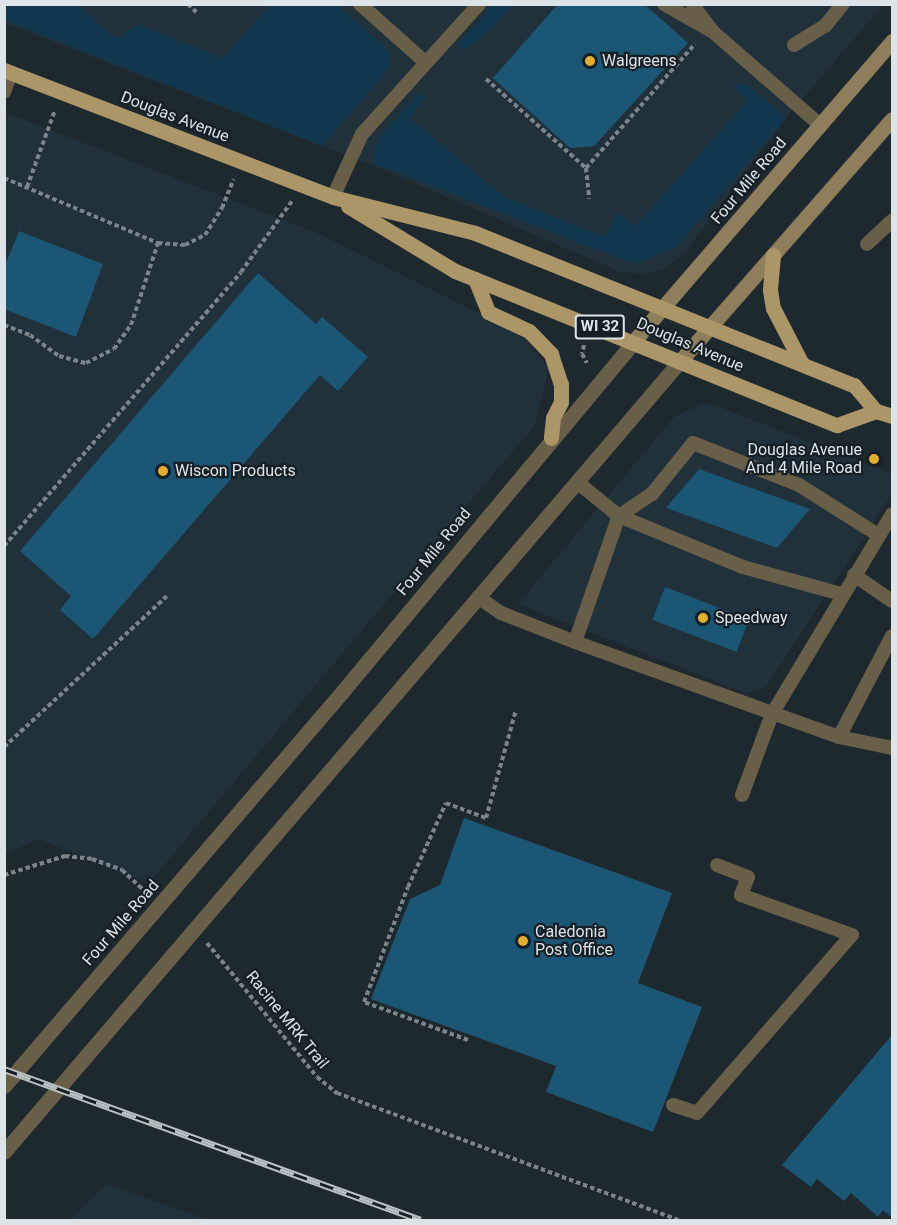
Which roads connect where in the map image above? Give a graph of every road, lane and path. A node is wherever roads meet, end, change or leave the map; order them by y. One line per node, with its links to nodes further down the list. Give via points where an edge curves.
1 (188, 4): 7 (path)
2 (360, 4): 12 (lane)
3 (479, 4): 12 (lane)
4 (664, 4): 8 (lane)
5 (692, 4): 8 (lane)
6 (843, 4): 11 (lane, via 825,26)
7 (197, 13)
8 (712, 31): 18 (lane)
9 (688, 36): 20 (path, via 696,43)
10 (892, 41): 18 (main road, Four Mile Road)
11 (794, 45)
12 (425, 62): 24 (lane, via 362,134)
13 (8, 72): 15 (lane); 16 (main road, Douglas Avenue / WI 32)
14 (486, 79): 20 (path)
15 (4, 92)
16 (61, 92): 19 (main road, Douglas Avenue / WI 32); 23 (path)
17 (892, 119): 29 (main road)
18 (820, 125): 31 (main road, Four Mile Road)
19 (241, 161): 22 (main road, Douglas Avenue / WI 32); 27 (path, via 222,208 205,235 184,245)
20 (586, 168): 25 (path)
21 (4, 178): 23 (path)
22 (302, 185): 24 (main road, Douglas Avenue / WI 32); 46 (path, via 241,272)
23 (27, 187): 27 (path)
24 (333, 197): 30 (main road, Douglas Avenue / WI 32, via 455,271); 31 (main road, Douglas Avenue / WI 32, via 475,233)
25 (589, 199)
26 (892, 221): 28 (lane)
27 (158, 243): 32 (path, via 131,325 114,349 86,363 59,356 30,335)
28 (867, 244)
29 (773, 255): 33 (main road); 38 (main road, via 773,308)
30 (475, 279): 34 (main road, Douglas Avenue / WI 32); 41 (main road, via 488,312 529,331 551,354 561,384 561,402 553,418)
31 (662, 308): 33 (main road, Douglas Avenue / WI 32); 34 (main road, Four Mile Road)
32 (4, 325)
33 (710, 327): 36 (main road); 38 (main road, Douglas Avenue / WI 32)
34 (634, 340): 36 (main road, Douglas Avenue / WI 32); 41 (street, Four Mile Road)
35 (584, 345): 37 (path, via 579,353)
36 (681, 360): 39 (main road, Douglas Avenue / WI 32, via 837,425); 42 (street)
37 (587, 363)
38 (802, 364): 39 (main road, Douglas Avenue / WI 32, via 854,385)
39 (876, 411): 40 (main road)
40 (892, 416)
41 (551, 438): 62 (street, Four Mile Road)
42 (577, 482): 44 (lane); 50 (street)
43 (892, 514): 45 (lane)
44 (619, 516): 45 (lane, via 652,494 693,443 799,485); 48 (lane, via 743,567); 53 (lane)
45 (878, 535): 47 (lane)
46 (4, 546)
47 (854, 575): 48 (lane); 51 (lane)
48 (842, 594): 55 (lane)
49 (168, 595): 57 (path)
50 (478, 597): 53 (lane, via 501,613); 63 (street)
51 (892, 600)
52 (892, 636): 56 (lane)
53 (576, 642): 55 (lane)
54 (516, 710): 64 (path, via 486,818 446,803 408,887 364,1002)
55 (772, 714): 56 (lane); 59 (lane)
56 (839, 736): 58 (lane)
57 (4, 747)
58 (892, 748)
59 (742, 795)
60 (717, 865): 66 (lane, via 748,877 741,895 852,935 697,1113)
61 (4, 875): 62 (path, via 65,856 92,859 122,870)
62 (161, 903): 65 (street, Four Mile Road)
63 (193, 931): 67 (street); 68 (path, Racine MRK Trail, via 217,951 317,1077 337,1093)
64 (468, 1040)
65 (4, 1086)
66 (673, 1105)
67 (4, 1152)
68 (678, 1221)

